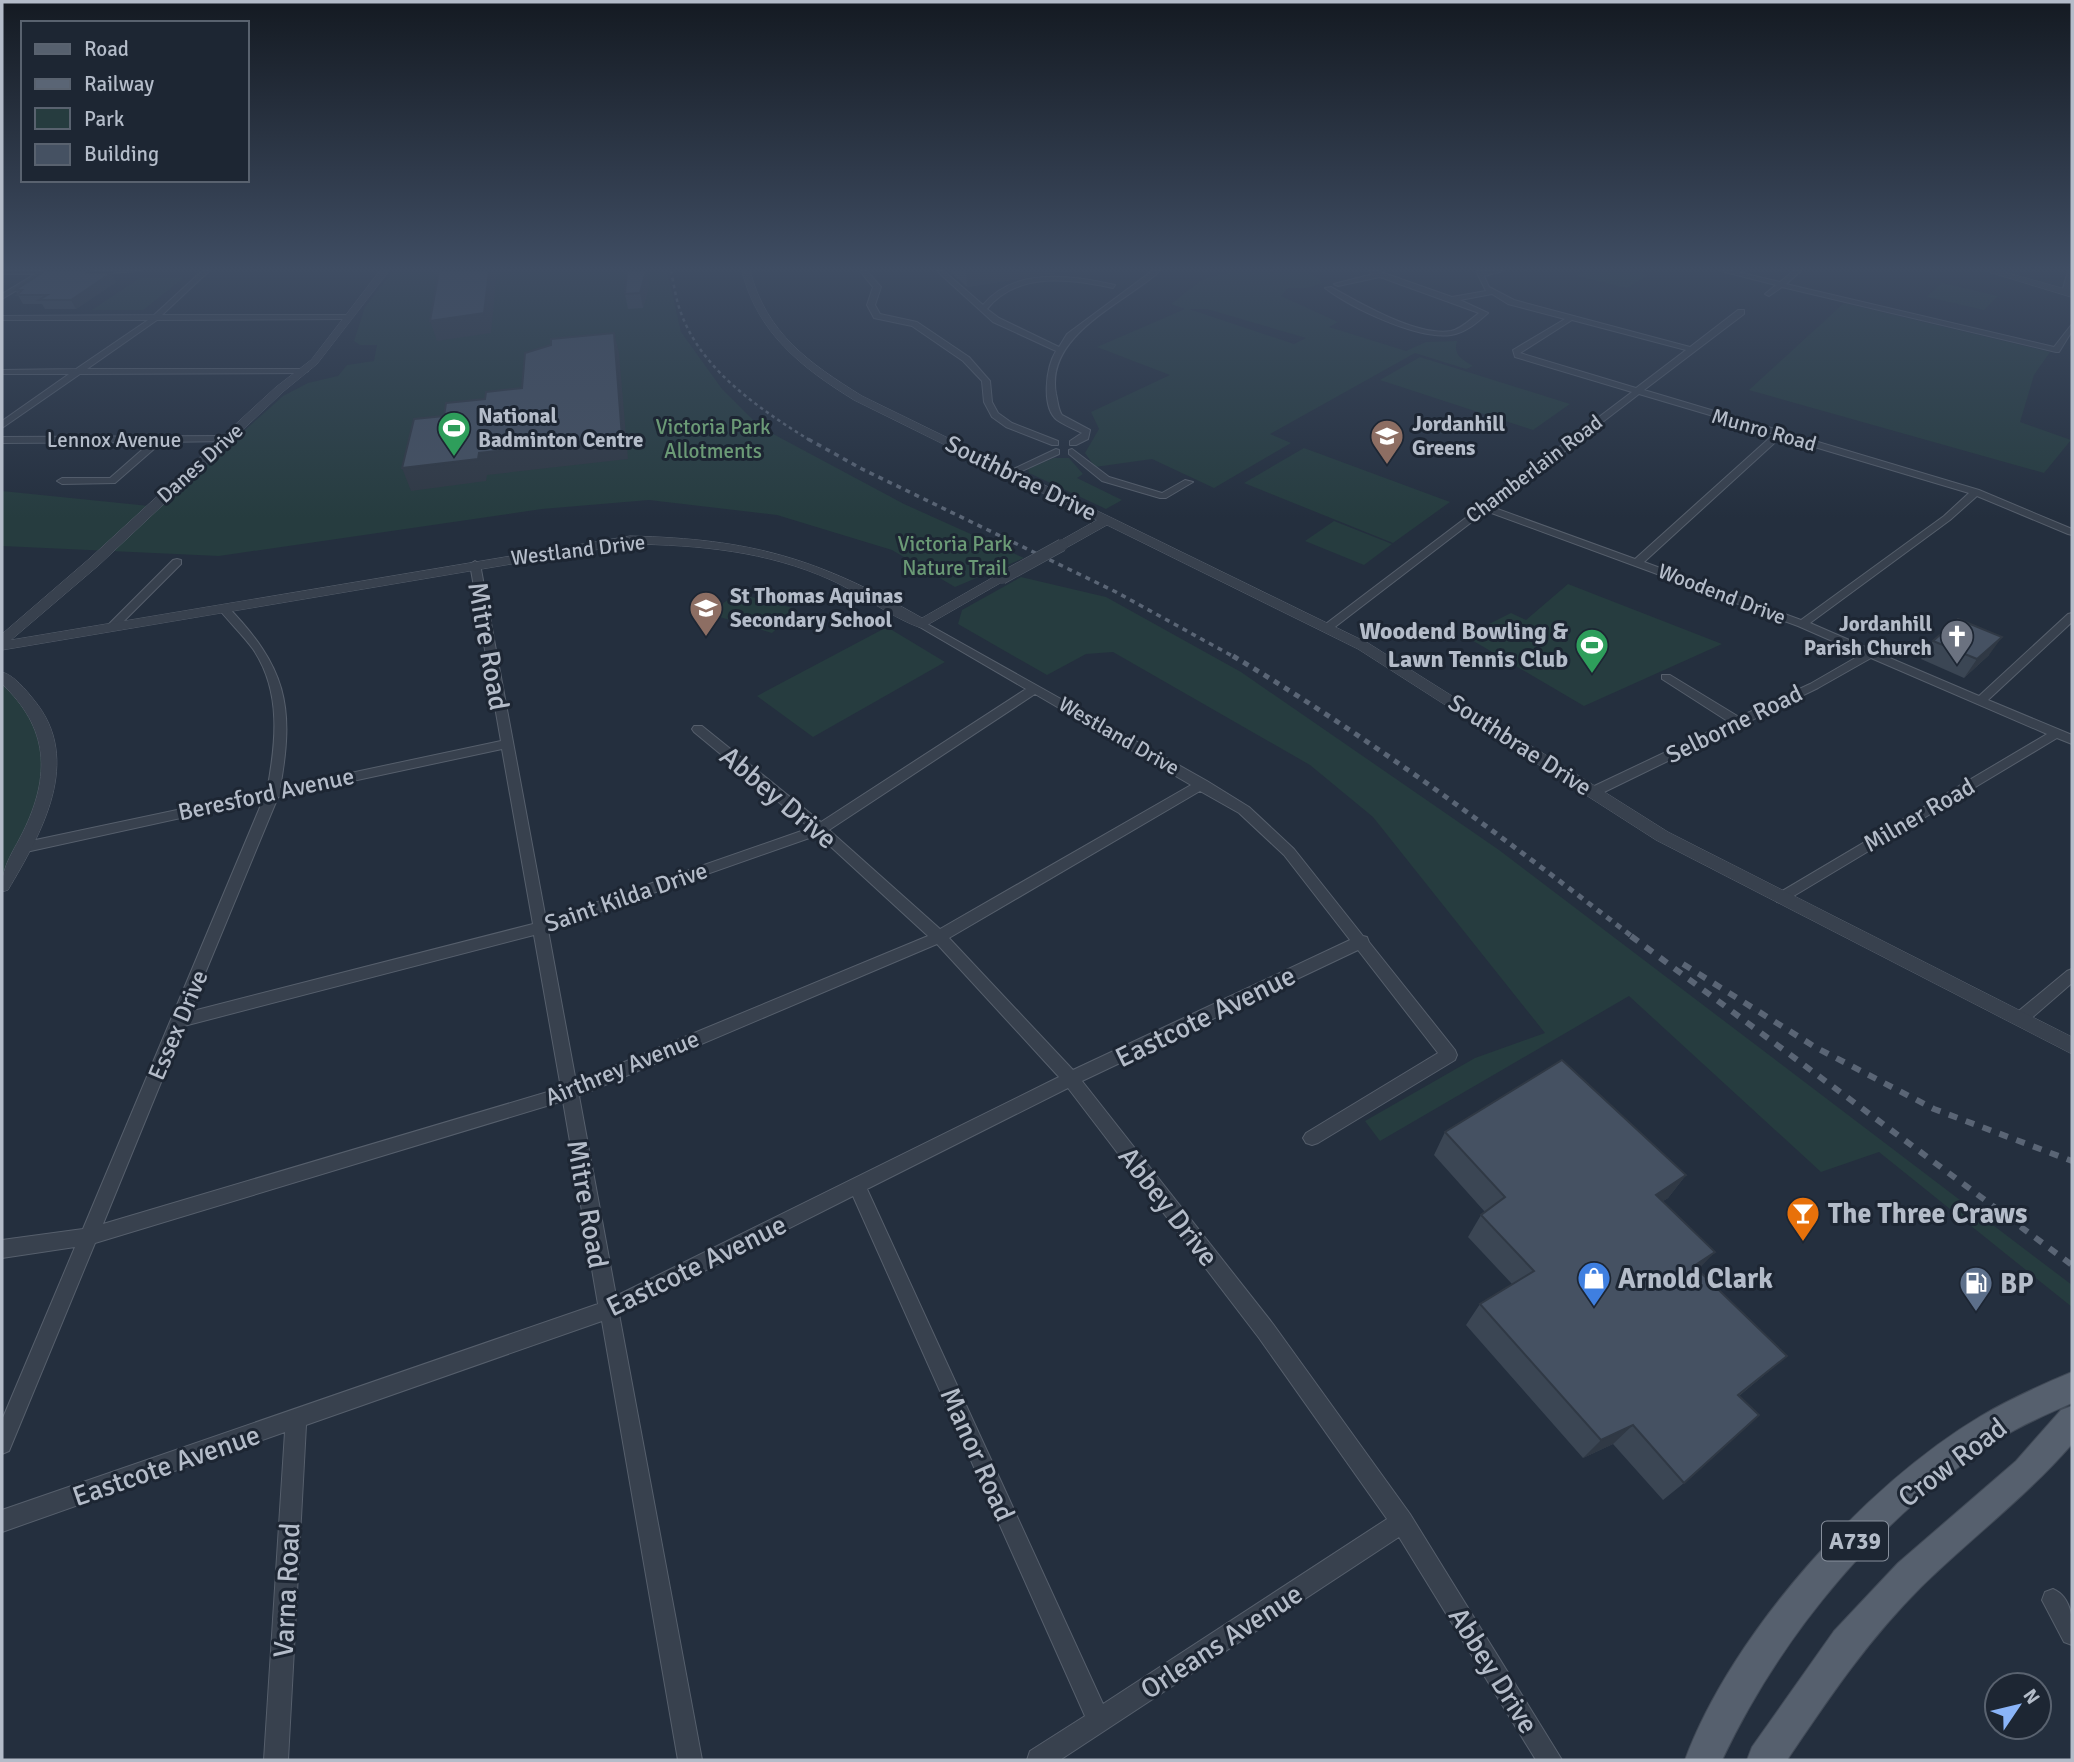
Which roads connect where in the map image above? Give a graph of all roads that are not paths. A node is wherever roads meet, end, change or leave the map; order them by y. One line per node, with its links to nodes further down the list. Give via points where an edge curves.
1 (103, 353): 10 (street)
2 (318, 353): 8 (street, Danes Drive)
3 (797, 353): 19 (street, Southbrae Drive, via 809,366 872,405)
4 (957, 353): 17 (street, via 986,381 995,415)
5 (1058, 353): 18 (street, via 1050,383 1055,411 1087,432)
6 (1517, 353): 11 (street, Munro Road)
7 (1683, 353): 11 (street, Chamberlain Road)
8 (304, 371): 10 (street); 14 (street, Danes Drive)
9 (2, 372): 10 (street)
10 (76, 372): 12 (street)
11 (1634, 391): 13 (street, Munro Road); 23 (street, Chamberlain Road)
12 (2, 425)
13 (1778, 435): 22 (street, Munro Road); 27 (street)
14 (227, 439): 16 (street, Lennox Avenue); 35 (street, Danes Drive)
15 (2, 440): 16 (street, Lennox Avenue)
16 (159, 440): 20 (street, via 112,481)
17 (1055, 448): 18 (street); 19 (street)
18 (1073, 448): 21 (street, via 1094,475 1116,486 1163,496)
19 (1010, 473): 24 (street, Southbrae Drive)
20 (62, 481)
21 (1188, 481)
22 (1976, 492): 25 (street, Munro Road); 32 (street)
23 (1484, 507): 27 (street, Woodend Drive); 34 (street, Chamberlain Road)
24 (1107, 520): 31 (street, bridge); 34 (street, Southbrae Drive)
25 (2072, 532)
26 (177, 562): 33 (street)
27 (1638, 562): 32 (street, Woodend Drive)
28 (475, 564): 29 (street, Westland Drive); 31 (street, Westland Drive, via 630,540 686,541 818,570); 45 (street, Mitre Road)
29 (223, 608): 33 (street, Westland Drive); 48 (street, Essex Drive, via 256,643 274,678 282,710 282,749)
30 (2072, 616): 40 (street)
31 (922, 624): 39 (street, Westland Drive)
32 (1802, 624): 36 (street, Woodend Drive)
33 (111, 628): 35 (street, Westland Drive)
34 (1327, 628): 47 (street, Southbrae Drive, via 1398,666)
35 (2, 643)
36 (1873, 652): 40 (street, Woodend Drive); 41 (street, Selborne Road, via 1824,681)
37 (2, 676): 50 (street, via 27,699 42,722 49,756 45,798)
38 (1666, 677): 41 (street)
39 (1035, 689): 46 (street, Westland Drive); 49 (street, Saint Kilda Drive)
40 (1981, 700): 43 (street, Woodend Drive)
41 (1736, 721): 47 (street, Selborne Road)
42 (698, 729): 49 (street, Abbey Drive)
43 (2057, 733): 44 (street, Woodend Drive); 52 (street, Milner Road)
44 (2072, 740)
45 (506, 744): 48 (street, Beresford Avenue); 53 (street, Mitre Road)
46 (1202, 784): 54 (street, Airthrey Avenue); 55 (street, Westland Drive, via 1244,810 1289,852)
47 (1593, 792): 52 (street, Southbrae Drive, via 1662,836)
48 (273, 793): 50 (street, Beresford Avenue); 58 (street, Essex Drive)
49 (820, 828): 53 (street, Saint Kilda Drive); 54 (street, Abbey Drive)
50 (26, 847): 51 (street)
51 (2, 886)
52 (1782, 898): 57 (street, Southbrae Drive)
53 (539, 928): 58 (street, Saint Kilda Drive); 61 (street, Mitre Road)
54 (939, 937): 60 (street, Abbey Drive); 61 (street, Airthrey Avenue)
55 (1362, 941): 60 (street, Eastcote Avenue); 62 (street, Westland Drive, via 1449,1055)
56 (2072, 975): 57 (street)
57 (2021, 1018): 59 (street, Southbrae Drive)
58 (180, 1021): 64 (street, Essex Drive)
59 (2072, 1046)
60 (1071, 1079): 63 (street, Eastcote Avenue); 72 (street, Abbey Drive, via 1266,1331)
61 (568, 1093): 64 (street, Airthrey Avenue); 66 (street, Mitre Road)
62 (1312, 1138)
63 (857, 1186): 66 (street, Eastcote Avenue); 75 (street, Manor Road)
64 (90, 1236): 65 (street, Airthrey Avenue); 70 (street, Essex Drive)
65 (2, 1249)
66 (607, 1310): 68 (street, Eastcote Avenue); 77 (street, Mitre Road)
67 (2072, 1387): 80 (main road, Crow Road / A739, via 1991,1427 1937,1467 1851,1545 1803,1600 1746,1678)
68 (296, 1420): 71 (street, Eastcote Avenue); 76 (street, Varna Road)
69 (2072, 1421): 81 (main road, Crow Road / A739, via 2027,1472 1910,1575 1846,1643)
70 (2, 1444)
71 (2, 1521)
72 (1402, 1522): 75 (street, Orleans Avenue); 79 (street, Abbey Drive)
73 (2072, 1613): 74 (street, via 2053,1600)
74 (2072, 1634)
75 (1099, 1721): 78 (street, Orleans Avenue)
76 (276, 1760)
77 (690, 1760)
78 (1039, 1760)
79 (1550, 1760)
80 (1703, 1760)
81 (1765, 1760)

